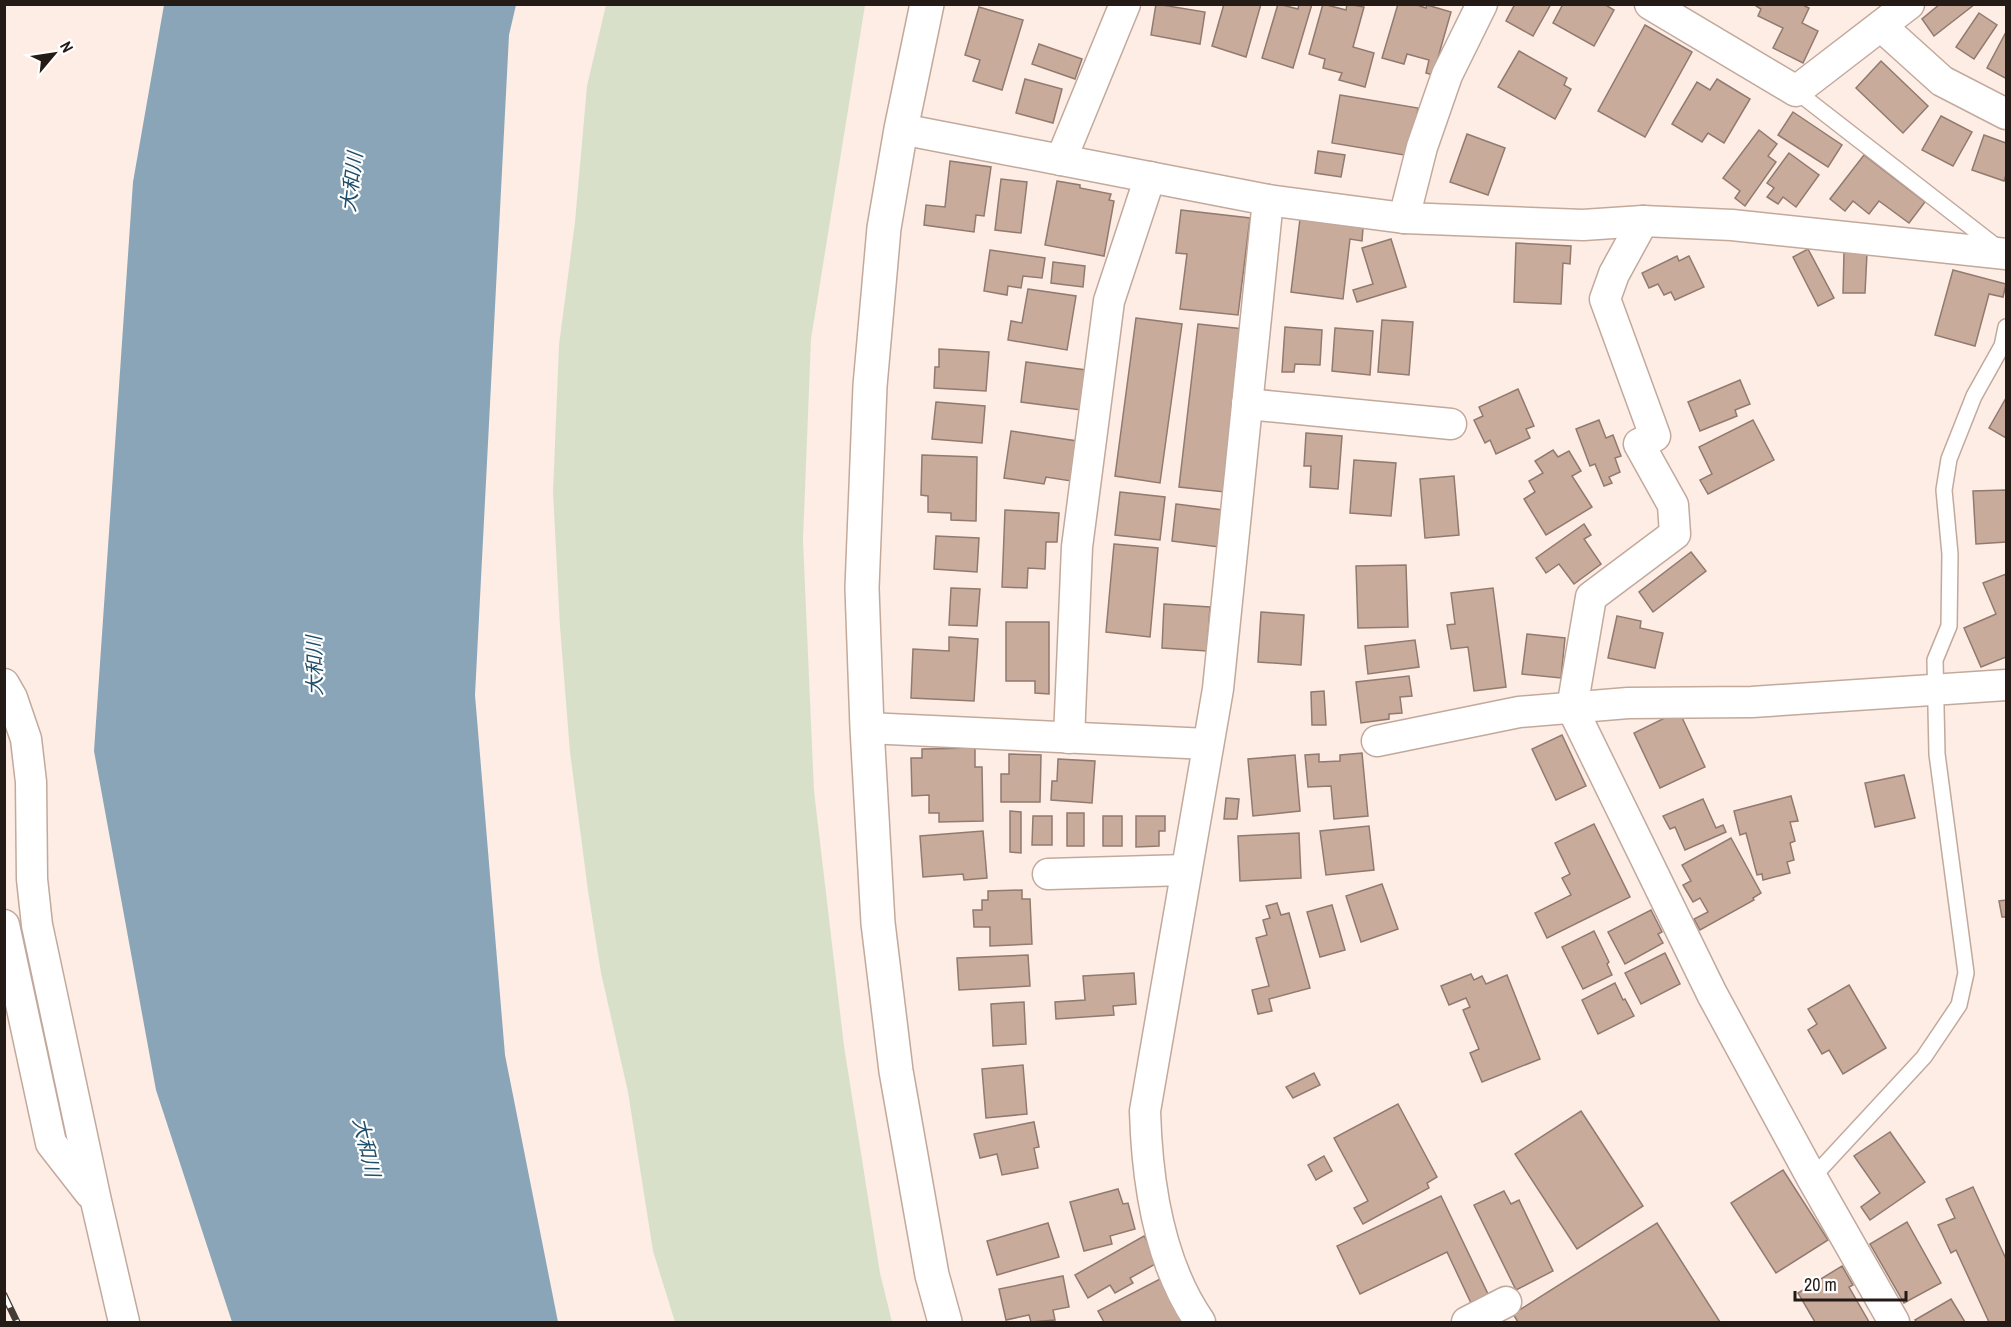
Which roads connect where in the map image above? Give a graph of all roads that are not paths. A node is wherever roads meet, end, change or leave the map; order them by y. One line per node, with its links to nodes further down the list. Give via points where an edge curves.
1 (927, 4): 9 (street)
2 (1125, 4): 10 (street)
3 (1482, 4): 13 (street, via 1447,75 1422,147)
4 (1650, 4): 7 (street)
5 (1909, 4): 6 (street)
6 (1881, 26): 7 (street); 8 (street, via 1942,81)
7 (1796, 91): 15 (lane)
8 (2007, 114)
9 (901, 129): 10 (street); 23 (street, via 885,228 870,386 862,588)
10 (1061, 160): 11 (street)
11 (1150, 177): 12 (street); 24 (street, via 1109,301 1077,548)
12 (1268, 200): 13 (street); 17 (street)
13 (1404, 218): 14 (street, via 1583,225)
14 (1643, 221): 15 (street, via 1732,225); 22 (street, via 1605,299 1655,436 1639,444 1673,505 1675,534 1591,597)
15 (2006, 254)
16 (2007, 327): 21 (lane, via 2002,346 1974,396 1949,459 1944,490 1950,554 1949,626 1935,660)
17 (1247, 405): 18 (street); 26 (street, via 1218,688)
18 (1451, 424)
19 (4, 684): 31 (street, via 26,740 37,926)
20 (2007, 685): 21 (street)
21 (1936, 688): 22 (street, via 1752,702 1628,703); 30 (lane, via 1937,754 1966,973 1959,1005 1924,1057)
22 (1572, 708): 25 (street, via 1520,712); 30 (street, via 1702,974)
23 (867, 728): 24 (street); 34 (street, via 878,923 896,1071)
24 (1069, 738): 26 (street)
25 (1377, 741)
26 (1208, 744): 27 (street)
27 (1186, 870): 28 (street); 35 (street, via 1145,1111 1146,1148 1170,1264)
28 (1048, 874)
29 (4, 925): 31 (street, via 51,1143)
30 (1812, 1178): 37 (street)
31 (96, 1200): 33 (street)
32 (1506, 1302): 36 (street)
33 (124, 1323)
34 (945, 1323)
35 (1200, 1323)
36 (1467, 1323)
37 (1894, 1323)

